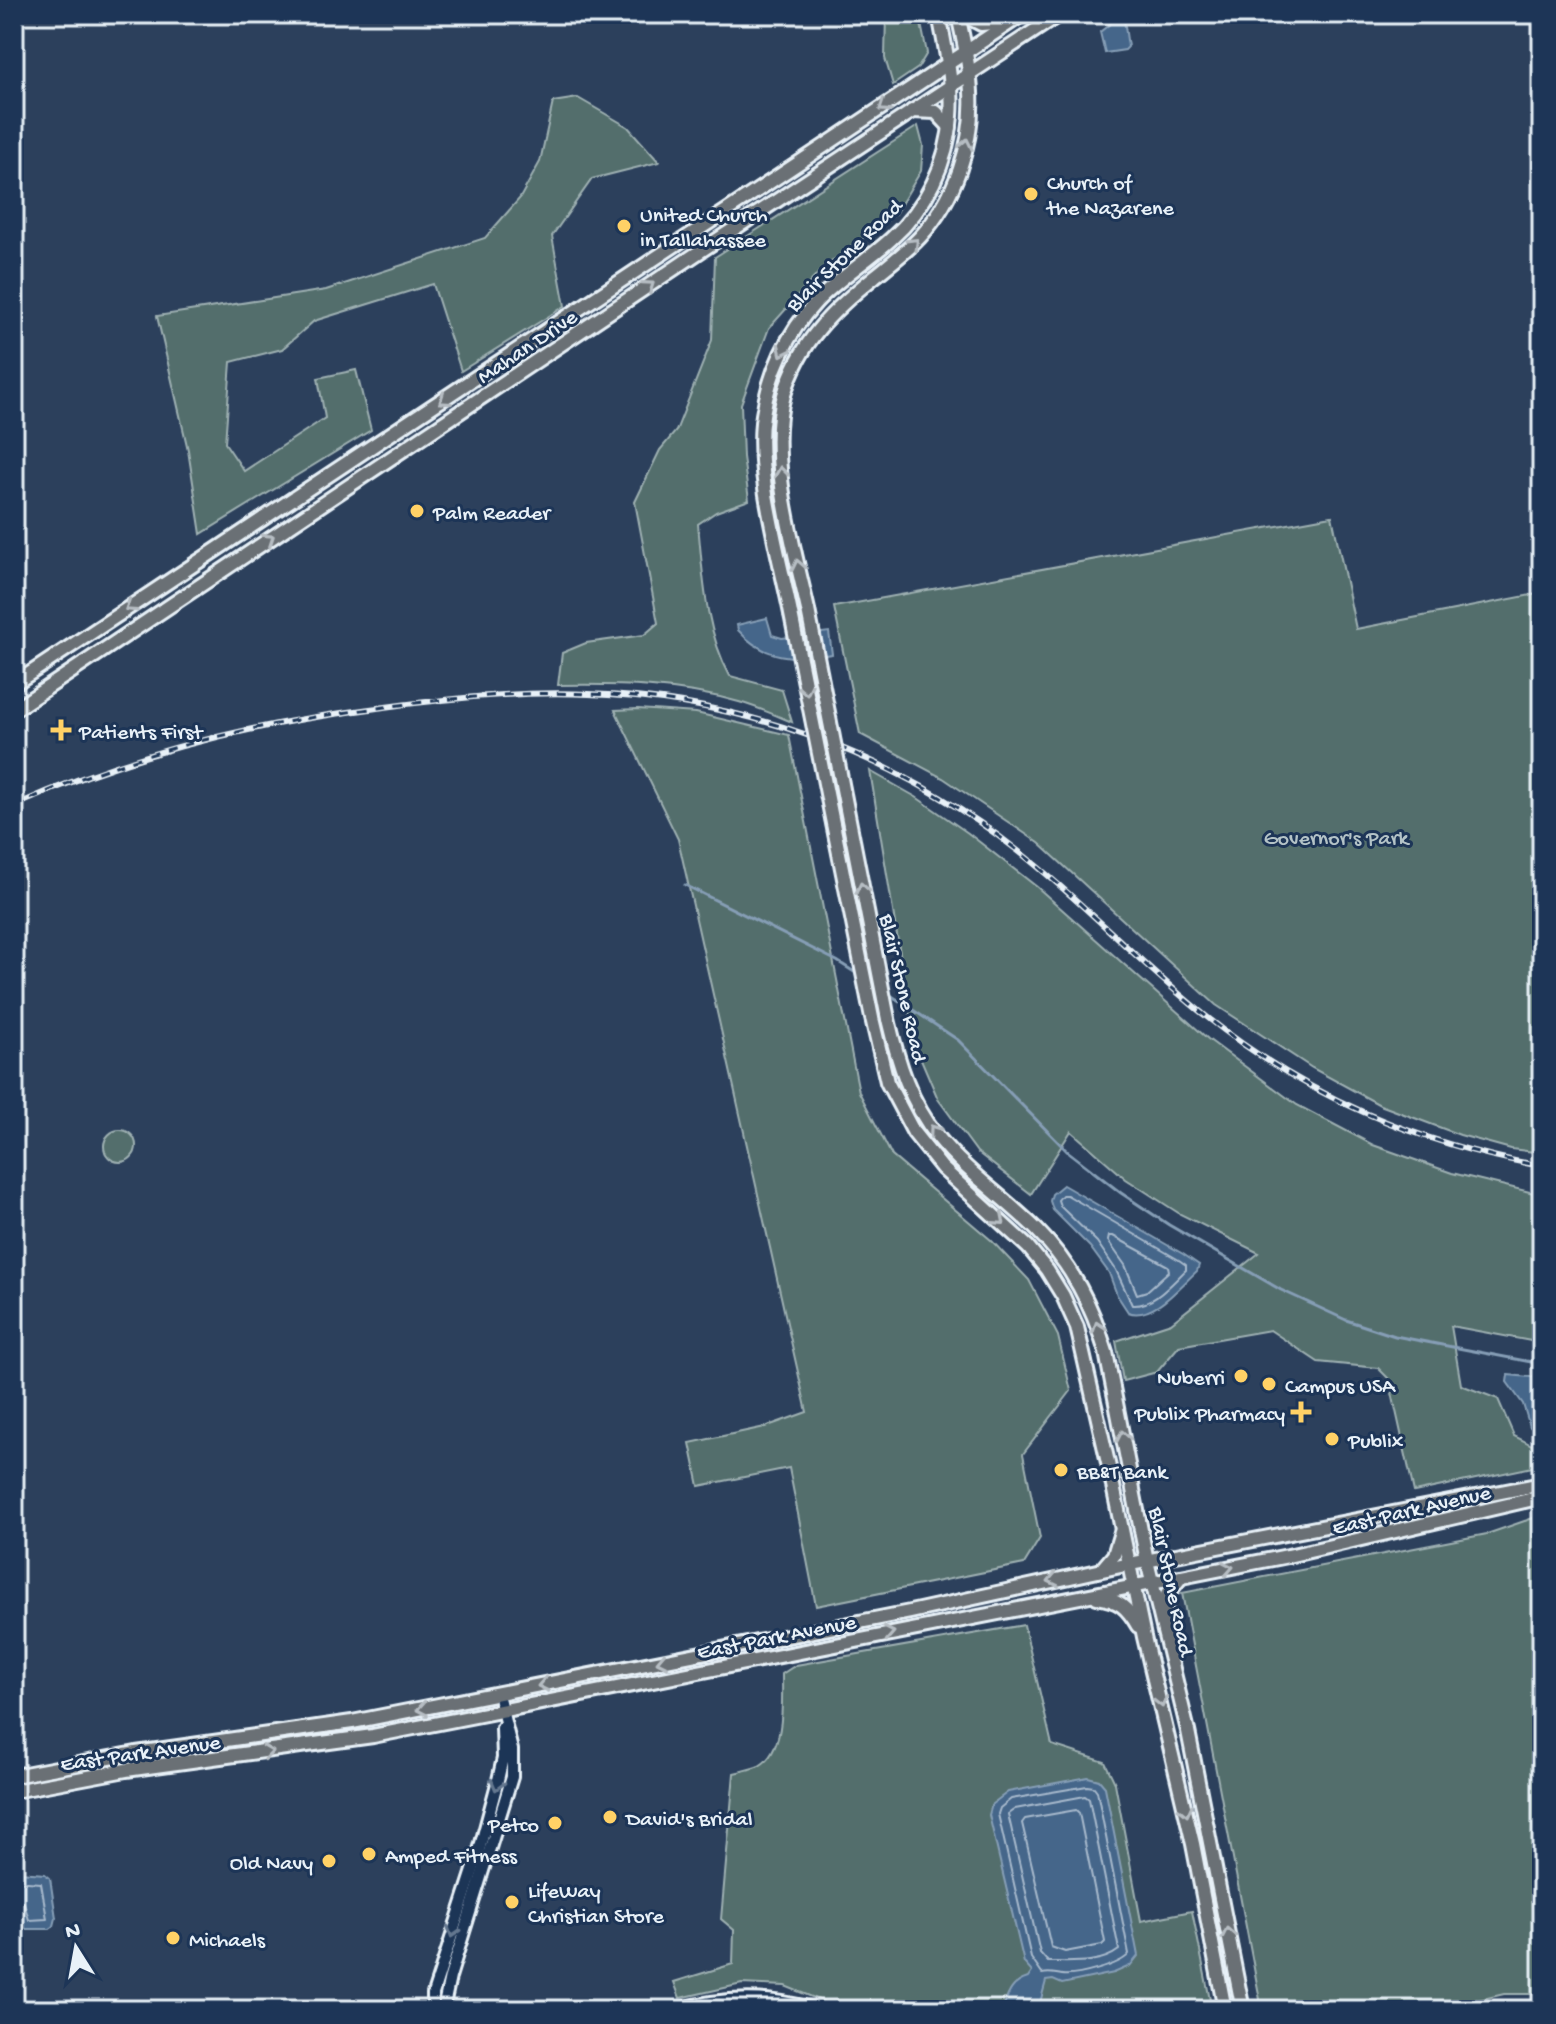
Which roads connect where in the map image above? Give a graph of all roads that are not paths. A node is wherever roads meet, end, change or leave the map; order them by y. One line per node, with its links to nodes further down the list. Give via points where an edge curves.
1 (939, 14): 6 (main road, Blair Stone Road)
2 (960, 14): 4 (main road, via 981,24); 5 (main road, Blair Stone Road)
3 (1060, 14): 7 (main road, Mahan Drive)
4 (1018, 17): 5 (main road, Mahan Drive)
5 (965, 53): 6 (main road, Mahan Drive); 7 (main road, Blair Stone Road)
6 (948, 64): 8 (main road, Blair Stone Road); 13 (main road, Mahan Drive, one-way to 13)
7 (969, 73): 8 (main road, Mahan Drive); 12 (main road, Blair Stone Road, one-way to 7, via 966,149)
8 (952, 84): 9 (main road, Mahan Drive); 10 (main road, Blair Stone Road)
9 (912, 111): 10 (main road, via 936,112); 14 (main road, Mahan Drive, one-way to 9)
10 (950, 127): 11 (main road, Blair Stone Road)
11 (929, 192): 12 (main road); 15 (main road, Blair Stone Road, via 893,238)
12 (940, 210): 16 (main road, Blair Stone Road, one-way to 12, via 902,255)
13 (601, 296): 14 (main road); 17 (main road, Mahan Drive, one-way to 17)
14 (611, 312): 18 (main road, Mahan Drive)
15 (806, 313): 16 (main road); 20 (main road, Blair Stone Road, one-way to 20, via 773,373 762,417 764,476)
16 (821, 323): 19 (main road, Blair Stone Road, one-way to 16, via 778,444 780,415 791,372)
17 (398, 430): 18 (main road); 21 (main road, Mahan Drive, one-way to 21)
18 (409, 447): 22 (main road, Mahan Drive, one-way to 18)
19 (789, 519): 20 (main road); 23 (main road, Blair Stone Road, one-way to 19, bridge, via 1097,1324 1075,1277 1037,1230 960,1162 929,1125 902,1074)
20 (773, 522): 24 (main road, Blair Stone Road, one-way to 24, bridge, via 887,1082 914,1133 942,1168 1047,1270 1077,1327)
21 (14, 684)
22 (14, 710)
23 (1116, 1403): 24 (main road); 30 (main road, Blair Stone Road, one-way to 23)
24 (1094, 1407): 29 (main road, Blair Stone Road)
25 (1542, 1484): 27 (main road, East Park Avenue)
26 (1542, 1497): 28 (main road, East Park Avenue)
27 (1404, 1511): 28 (main road); 30 (main road, East Park Avenue)
28 (1407, 1528): 33 (main road, East Park Avenue, one-way to 28)
29 (1122, 1529): 31 (main road, Blair Stone Road); 32 (main road)
30 (1147, 1561): 31 (main road, East Park Avenue); 34 (main road, Blair Stone Road)
31 (1130, 1564): 32 (main road, East Park Avenue); 35 (main road, Blair Stone Road)
32 (1101, 1570): 39 (main road, East Park Avenue, one-way to 39)
33 (1181, 1577): 34 (main road, East Park Avenue); 37 (main road, via 1167,1595)
34 (1152, 1583): 35 (main road, East Park Avenue); 37 (main road, Blair Stone Road)
35 (1134, 1586): 36 (main road, East Park Avenue); 38 (main road, Blair Stone Road)
36 (1090, 1595): 38 (main road, via 1126,1607); 40 (main road, East Park Avenue, one-way to 36)
37 (1163, 1632): 41 (main road, Blair Stone Road)
38 (1144, 1638): 42 (main road, Blair Stone Road, one-way to 42)
39 (498, 1694): 40 (street); 43 (main road, East Park Avenue, one-way to 43)
40 (502, 1710): 44 (main road, East Park Avenue, one-way to 40, via 373,1736); 45 (street, via 512,1777); 46 (street, one-way to 46, via 501,1771 433,1994)
41 (1188, 1731): 42 (main road); 52 (main road, Blair Stone Road, one-way to 41)
42 (1169, 1735): 51 (main road, Blair Stone Road, one-way to 51)
43 (14, 1776)
44 (14, 1791)
45 (446, 1992): 47 (street); 48 (street)
46 (433, 2010)
47 (443, 2010)
48 (451, 2010)
49 (676, 2010): 50 (street, via 758,1999)
50 (817, 2010)
51 (1225, 2010)
52 (1243, 2010)

